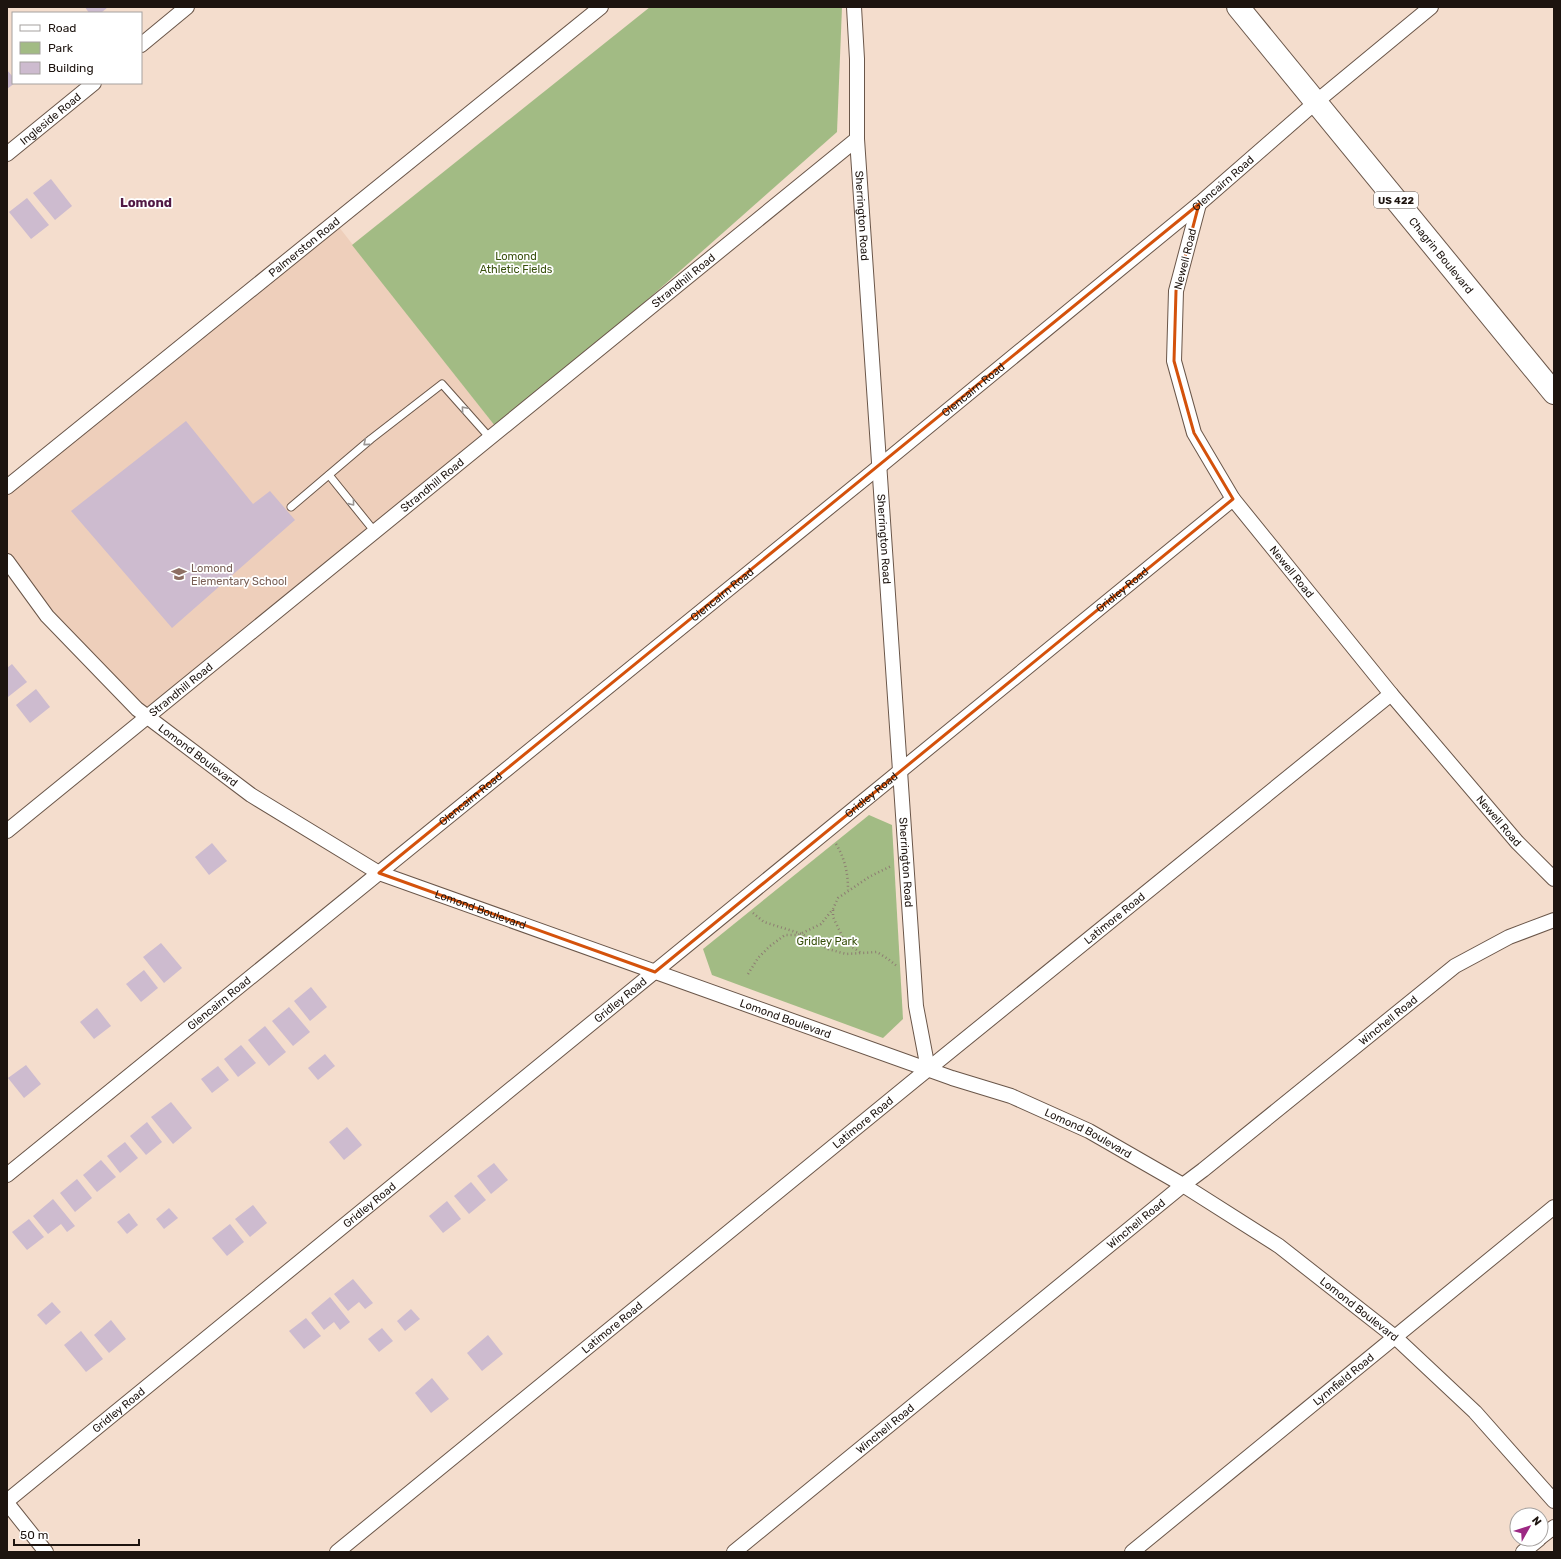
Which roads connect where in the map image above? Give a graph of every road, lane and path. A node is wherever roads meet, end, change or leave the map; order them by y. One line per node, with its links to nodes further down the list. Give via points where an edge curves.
1 (187, 7): 6 (street)
2 (600, 7): 16 (street, Palmerston Road)
3 (854, 7): 9 (street, Sherrington Road)
4 (1238, 7): 8 (main road, Chagrin Boulevard / US 422)
5 (1431, 7): 8 (street, Glencairn Road)
6 (142, 43)
7 (93, 84): 10 (street, Ingleside Road)
8 (1316, 102): 11 (street, Glencairn Road); 12 (main road, Chagrin Boulevard / US 422)
9 (857, 139): 13 (street, Strandhill Road); 14 (street, Sherrington Road)
10 (7, 154)
11 (1199, 204): 14 (street, Glencairn Road); 17 (street, Newell Road, via 1176,291 1174,361 1194,433)
12 (1554, 393)
13 (490, 438): 15 (lane, one-way to 15, via 442,384); 19 (street, Strandhill Road)
14 (880, 466): 23 (street, Sherrington Road); 27 (street, Glencairn Road)
15 (329, 475): 18 (lane); 19 (lane, one-way to 19)
16 (7, 487)
17 (1233, 499): 21 (street, Newell Road); 23 (street, Gridley Road)
18 (291, 507)
19 (375, 532): 22 (street, Strandhill Road)
20 (7, 561): 22 (street, Lomond Boulevard, via 47,616 137,710)
21 (1391, 694): 28 (street, Newell Road, via 1517,842); 38 (street, Latimore Road)
22 (148, 716): 24 (street, Strandhill Road); 27 (street, Lomond Boulevard, via 251,795)
23 (901, 771): 36 (street, Gridley Road); 38 (street, Sherrington Road, via 916,1006)
24 (7, 831)
25 (836, 844): 29 (path, via 848,875)
26 (891, 866): 29 (path)
27 (378, 873): 36 (street, Lomond Boulevard); 39 (street, Glencairn Road)
28 (1554, 879)
29 (848, 890): 30 (path, via 838,898)
30 (833, 909): 33 (path, via 821,924); 34 (path, via 833,917 845,942)
31 (753, 913): 33 (path, via 764,922)
32 (1554, 920): 40 (street, Winchell Road, via 1509,937 1455,966)
33 (802, 934): 34 (path, via 828,949 846,954); 37 (path, via 785,935 770,946 758,958)
34 (862, 953): 35 (path, via 877,952)
35 (898, 967)
36 (654, 972): 38 (street, Lomond Boulevard); 44 (street, Gridley Road)
37 (748, 974)
38 (928, 1069): 40 (street, Lomond Boulevard, via 1012,1096 1089,1131); 46 (street, Latimore Road)
39 (7, 1175)
40 (1183, 1185): 42 (street, Lomond Boulevard, via 1279,1246); 47 (street, Winchell Road)
41 (1554, 1207): 42 (street, Lynnfield Road)
42 (1395, 1338): 43 (street, Lomond Boulevard, via 1475,1412); 48 (street, Lynnfield Road)
43 (1554, 1501)
44 (7, 1502): 45 (street)
45 (46, 1552)
46 (337, 1552)
47 (734, 1552)
48 (1132, 1552)

